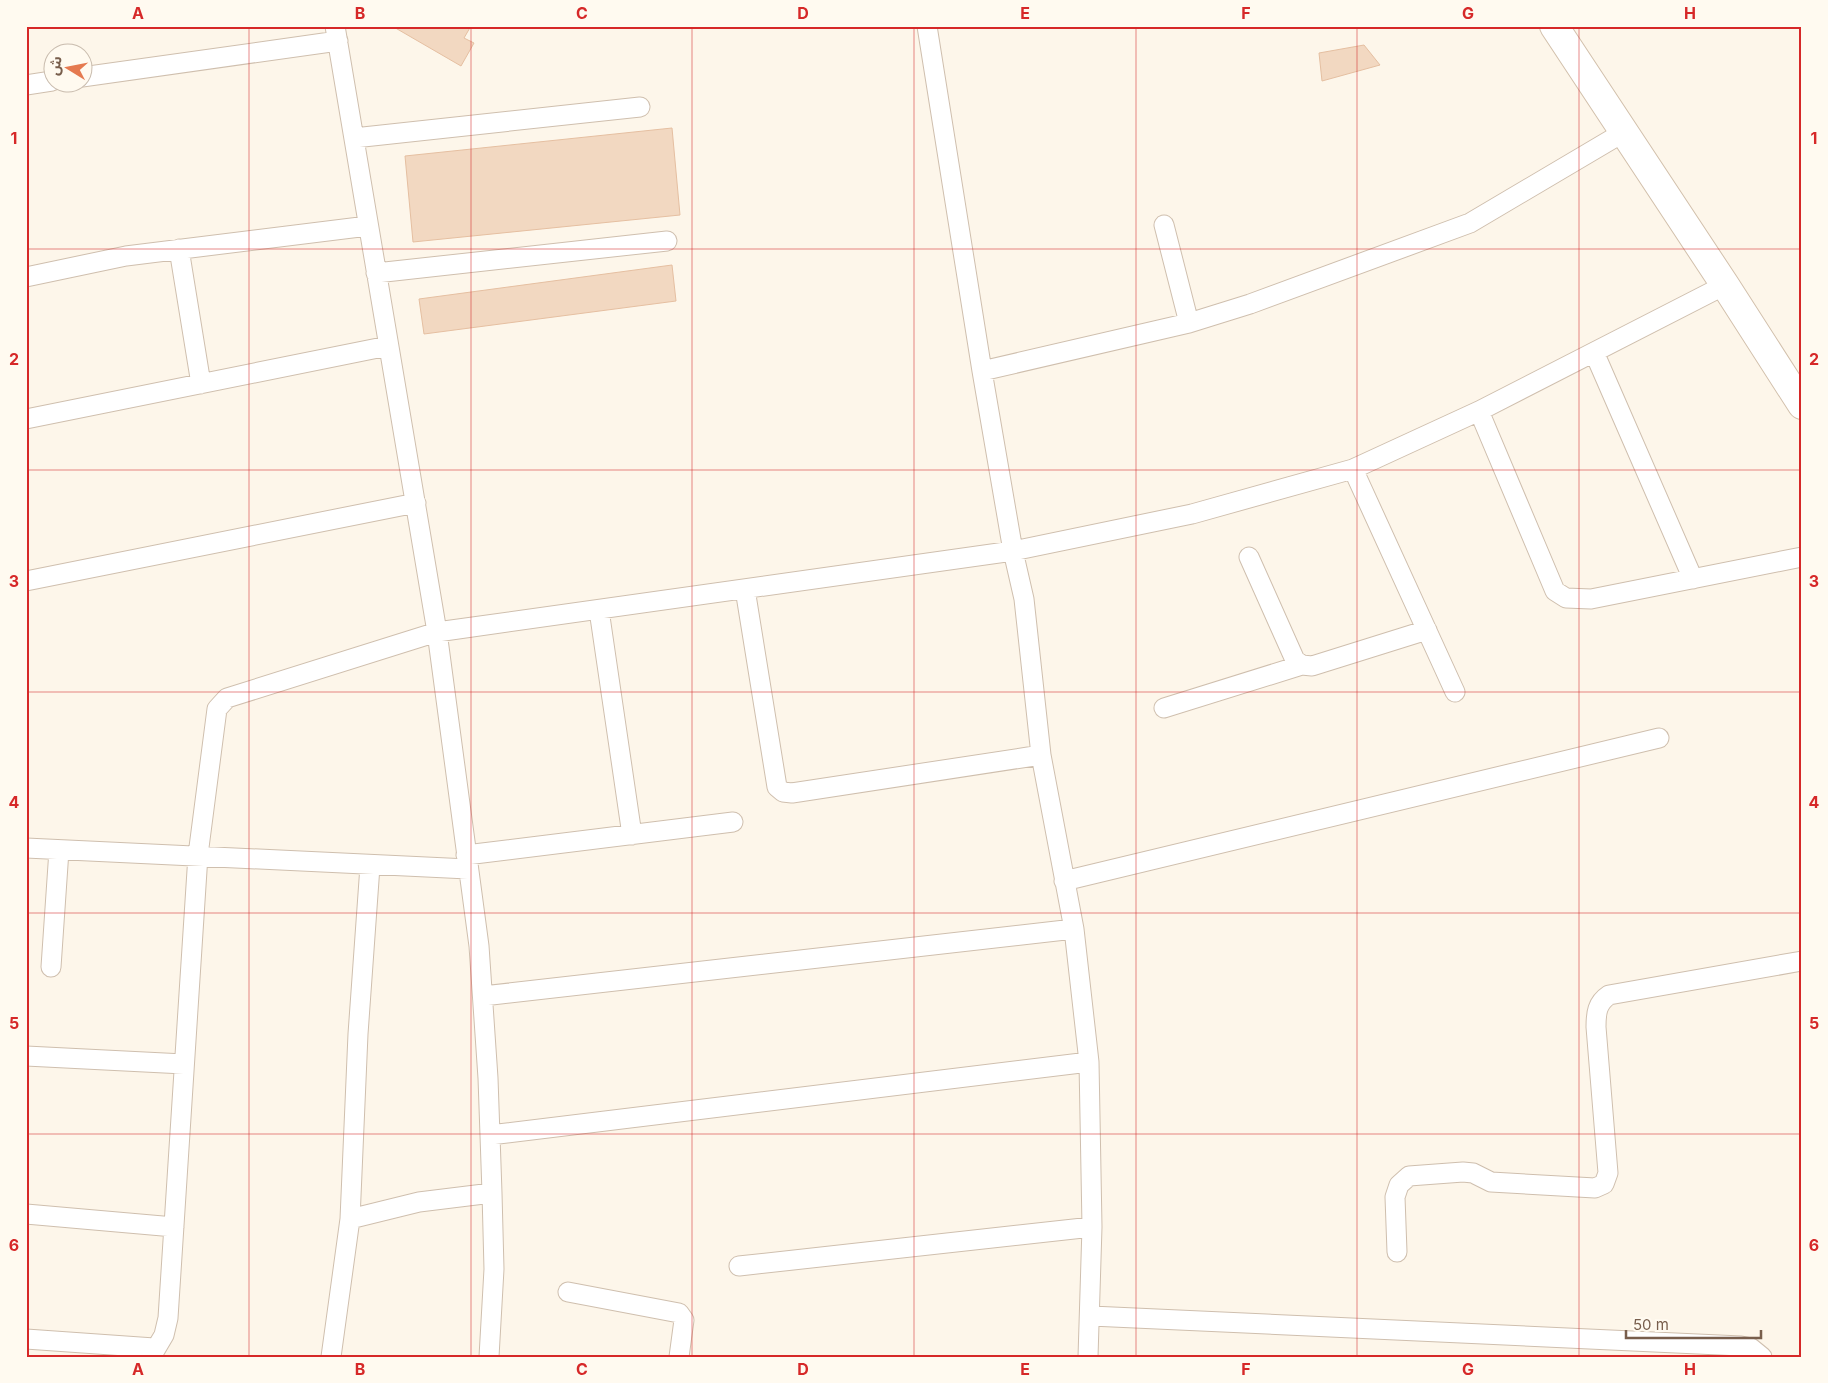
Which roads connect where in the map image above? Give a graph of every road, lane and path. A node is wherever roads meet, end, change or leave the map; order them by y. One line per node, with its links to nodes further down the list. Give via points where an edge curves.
1 (928, 26): 20 (street)
2 (1554, 26): 8 (street)
3 (336, 34): 4 (street); 9 (street)
4 (92, 75)
5 (42, 83): 6 (street)
6 (26, 85)
7 (640, 108): 9 (street)
8 (1624, 132): 16 (street); 17 (street, via 1470,222 1250,304)
9 (354, 138): 11 (street)
10 (1164, 225): 17 (street)
11 (368, 226): 13 (street); 14 (street)
12 (667, 241): 14 (street)
13 (179, 249): 15 (street, via 126,256); 21 (street)
14 (376, 273): 18 (street)
15 (26, 277)
16 (1725, 284): 19 (street); 22 (street)
17 (1189, 323): 20 (street)
18 (388, 346): 21 (street); 26 (street)
19 (1594, 352): 23 (street); 30 (street)
20 (982, 372): 27 (street)
21 (201, 384): 24 (street)
22 (1802, 406)
23 (1479, 411): 25 (street); 30 (street, via 1555,592 1566,598 1590,599)
24 (26, 419)
25 (1353, 469): 27 (street, via 1192,514); 34 (street)
26 (416, 503): 31 (street); 35 (street)
27 (1013, 551): 32 (street); 40 (street, via 1024,599)
28 (1249, 557): 36 (street, via 1295,660)
29 (1802, 557): 30 (street)
30 (1692, 579)
31 (26, 581)
32 (745, 589): 33 (street); 40 (street, via 777,787 783,792 802,792)
33 (599, 610): 35 (street); 42 (street)
34 (1427, 630): 36 (street, via 1312,666); 37 (street)
35 (437, 632): 45 (street, via 227,698 217,709); 46 (street)
36 (1302, 666): 38 (street)
37 (1455, 692)
38 (1164, 708)
39 (1659, 738): 48 (street)
40 (1041, 755): 48 (street)
41 (733, 822): 42 (street)
42 (632, 835): 46 (street)
43 (26, 848): 44 (street)
44 (59, 850): 45 (street); 51 (street)
45 (198, 855): 47 (street); 55 (street)
46 (467, 862): 47 (street); 52 (street)
47 (370, 866): 59 (street)
48 (1064, 881): 49 (street)
49 (1074, 929): 52 (street); 54 (street)
50 (1802, 961): 62 (street, via 1609,995 1600,1000 1596,1027 1608,1173 1604,1184 1595,1188 1500,1183 1463,1172 1410,1176 1399,1185 1395,1197)
51 (51, 967)
52 (483, 996): 56 (street)
53 (26, 1056): 55 (street)
54 (1089, 1062): 56 (street); 61 (street)
55 (184, 1064): 60 (street)
56 (490, 1135): 57 (street)
57 (492, 1192): 59 (street, via 420,1202); 69 (street, via 494,1270)
58 (26, 1214): 60 (street)
59 (350, 1219): 68 (street)
60 (174, 1227): 67 (street, via 168,1318 164,1334)
61 (1092, 1227): 63 (street); 65 (street)
62 (1397, 1252)
63 (739, 1266)
64 (568, 1292): 70 (street, via 679,1313 684,1320)
65 (1091, 1316): 71 (street); 72 (street, via 1741,1346 1752,1348)
66 (26, 1339): 67 (street)
67 (152, 1352)
68 (331, 1357)
69 (489, 1357)
70 (679, 1357)
71 (1088, 1357)
72 (1762, 1357)

